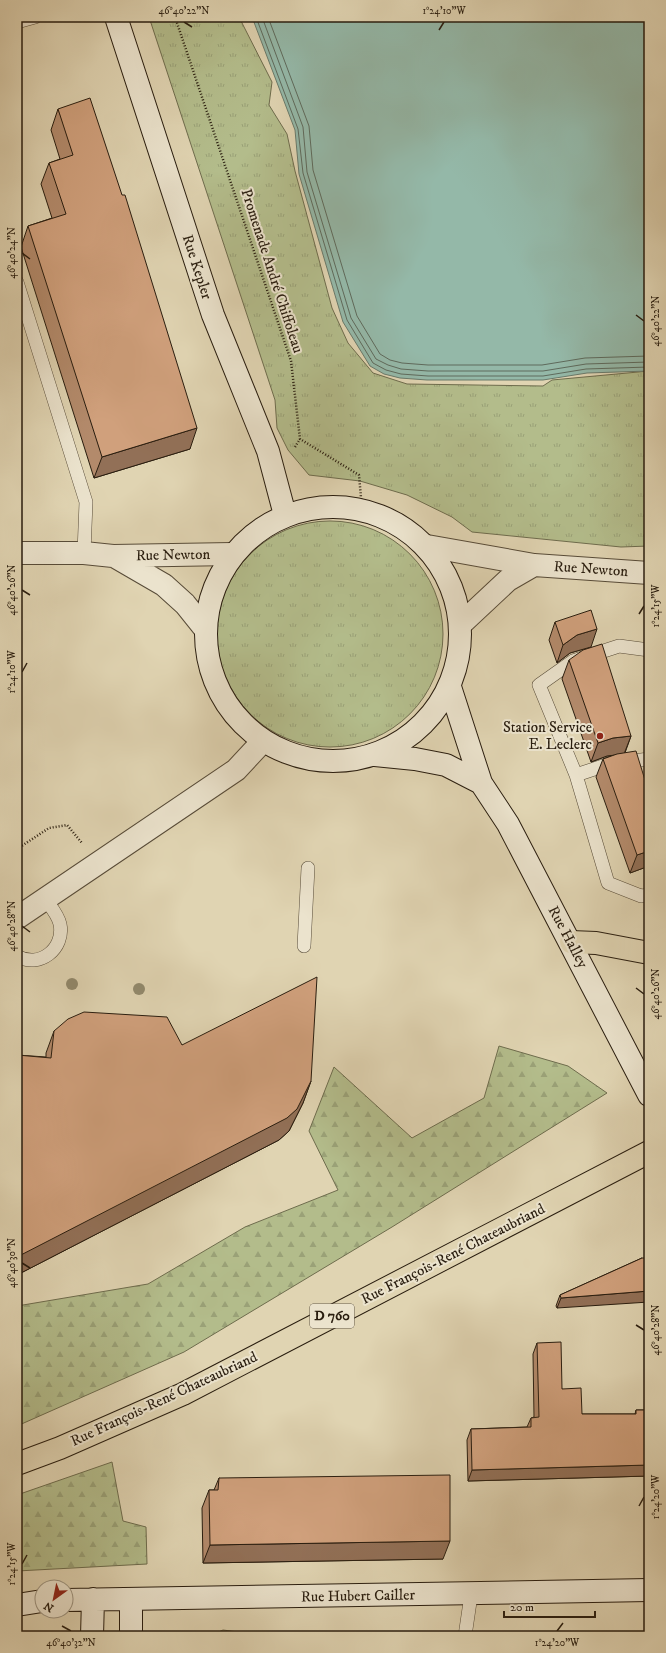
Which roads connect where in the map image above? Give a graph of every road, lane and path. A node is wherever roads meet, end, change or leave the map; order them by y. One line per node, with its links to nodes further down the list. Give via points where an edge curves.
1 (35, 17): 4 (lane)
2 (116, 17): 7 (street, Rue Kepler, via 213,315 268,452)
3 (175, 17): 6 (path, Promenade André Chiffoleau, via 291,361 300,439 359,475)
4 (17, 22)
5 (17, 282): 10 (lane, via 86,502)
6 (362, 509): 7 (street, via 323,506); 8 (street, via 386,517)
7 (285, 515): 11 (street, via 256,531)
8 (427, 546): 13 (street, Rue Newton); 15 (street, via 450,582)
9 (17, 553): 10 (street, Rue Newton)
10 (84, 553): 12 (street, Rue Newton)
11 (232, 554): 12 (street, Rue Newton); 16 (street, via 212,589)
12 (113, 556): 16 (street, Rue Newton, via 164,585 185,604)
13 (534, 565): 14 (street, Rue Newton); 15 (street, Rue Newton, via 508,580)
14 (649, 573)
15 (461, 624): 18 (street, via 460,656)
16 (205, 629): 19 (street, via 211,673 231,712)
17 (649, 650): 22 (lane, via 619,646 573,661 539,685)
18 (450, 687): 20 (street, via 431,716 406,740); 23 (street, Rue Halley)
19 (264, 741): 20 (street, via 298,757 337,762); 25 (street, via 236,770)
20 (375, 755): 23 (street, Rue Halley, via 446,765)
21 (649, 759): 22 (lane, via 609,764)
22 (576, 775): 27 (lane, via 608,883 641,896)
23 (481, 783): 30 (street, Rue Halley, via 508,824)
24 (17, 850): 25 (path, via 48,828 68,825)
25 (98, 864): 28 (street)
26 (308, 868): 31 (lane)
27 (649, 895)
28 (46, 900): 29 (street); 33 (lane, via 59,922 61,932 58,942 47,956 30,960)
29 (17, 918)
30 (570, 942): 32 (main road, via 596,943); 35 (street, Rue Halley)
31 (304, 946)
32 (649, 953)
33 (19, 957): 34 (path)
34 (17, 1046)
35 (649, 1095)
36 (645, 1154): 37 (main road, Rue François-René Chateaubriand / D 760, via 183,1394)
37 (17, 1464)
38 (649, 1590): 39 (street, Rue Hubert Cailler)
39 (470, 1595): 41 (street, Rue Hubert Cailler); 47 (lane)
40 (93, 1599): 41 (street, Rue Hubert Cailler); 42 (street, Rue Hubert Cailler); 45 (street)
41 (131, 1599): 46 (street)
42 (74, 1600)
43 (34, 1603): 44 (street)
44 (17, 1605)
45 (92, 1636)
46 (131, 1636)
47 (465, 1636)

